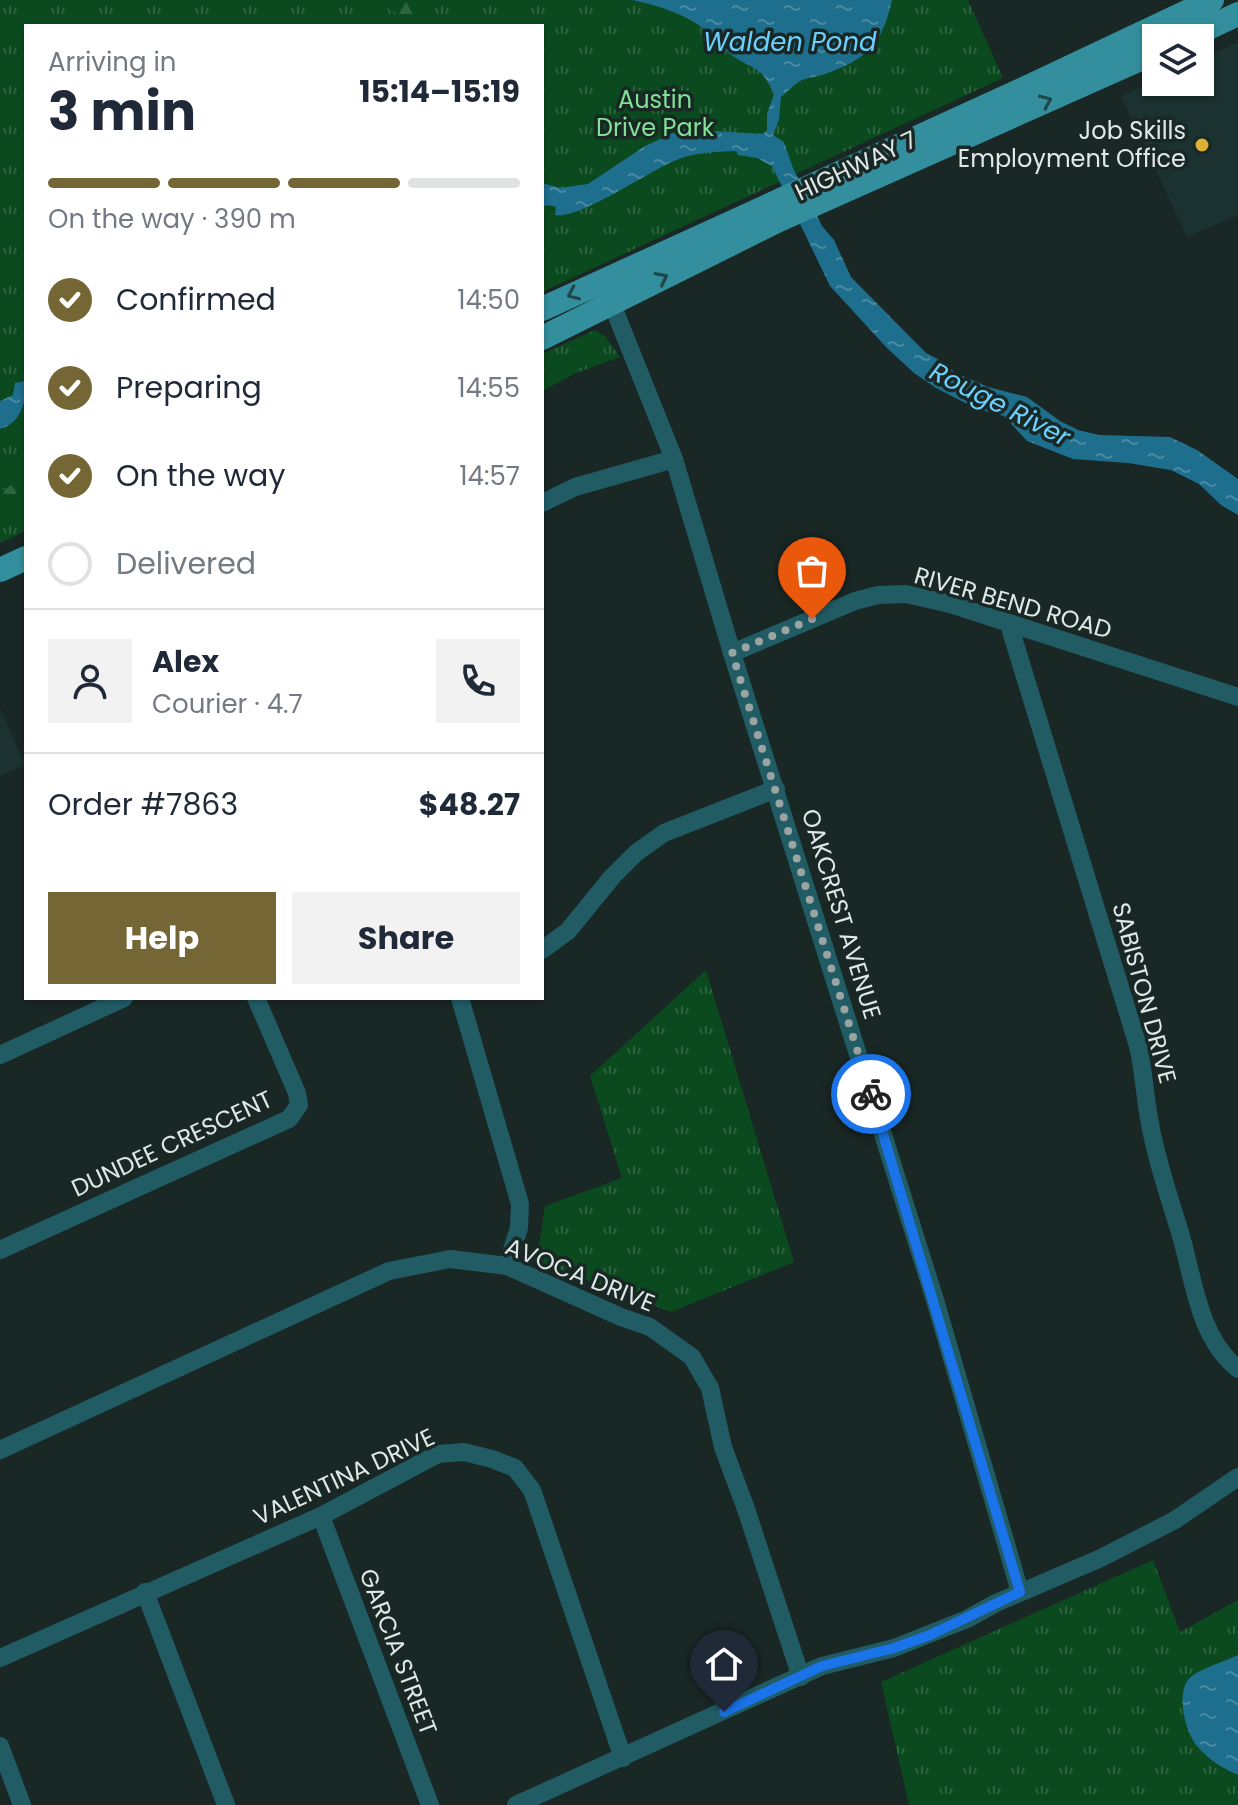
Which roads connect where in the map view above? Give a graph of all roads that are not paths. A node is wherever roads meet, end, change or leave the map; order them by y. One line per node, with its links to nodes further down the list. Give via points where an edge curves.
1 (1212, 0): 5 (main road, HIGHWAY 7)
2 (1238, 14): 3 (main road)
3 (1214, 25)
4 (1142, 58): 5 (main road, HIGHWAY 7, one-way to 4)
5 (843, 181): 6 (main road, HIGHWAY 7)
6 (775, 212): 7 (main road, HIGHWAY 7, one-way to 6); 8 (main road, HIGHWAY 7, one-way to 8)
7 (612, 304): 9 (main road, HIGHWAY 7); 10 (street, OAKCREST AVENUE)
8 (544, 308)
9 (544, 337)
10 (674, 459): 11 (street, via 575,487); 15 (street, OAKCREST AVENUE)
11 (544, 502)
12 (24, 559): 13 (main road)
13 (0, 570)
14 (1013, 624): 15 (street, RIVER BEND ROAD, via 906,594 878,595); 16 (street, RIVER BEND ROAD); 25 (street, SABISTON DRIVE, via 1138,1046 1162,1177 1198,1303 1210,1332)
15 (732, 653): 17 (street, OAKCREST AVENUE)
16 (1238, 697)
17 (776, 789): 18 (street, via 664,833 636,853 568,931); 30 (street, OAKCREST AVENUE)
18 (544, 949)
19 (120, 1000): 22 (street)
20 (257, 1000): 23 (street, DUNDEE CRESCENT, via 297,1093 299,1105 289,1119)
21 (461, 1000): 24 (street, via 520,1204)
22 (0, 1055)
23 (0, 1250)
24 (507, 1266): 26 (street, AVOCA DRIVE, via 450,1259 389,1271); 32 (street, AVOCA DRIVE, via 650,1327 692,1357 710,1388 723,1447)
25 (1238, 1369)
26 (0, 1450)
27 (1238, 1477): 30 (street, via 1175,1520)
28 (321, 1516): 29 (street, VALENTINA DRIVE); 34 (street, VALENTINA DRIVE, via 438,1454 464,1452 515,1468 532,1490); 38 (street, GARCIA STREET)
29 (145, 1592): 31 (street, VALENTINA DRIVE); 37 (street)
30 (1020, 1592): 32 (street, via 930,1635 830,1663)
31 (0, 1658)
32 (801, 1677): 34 (street)
33 (0, 1746): 36 (street)
34 (623, 1758): 35 (street)
35 (537, 1801): 39 (street)
36 (22, 1805)
37 (226, 1805)
38 (430, 1805)
39 (516, 1805)

